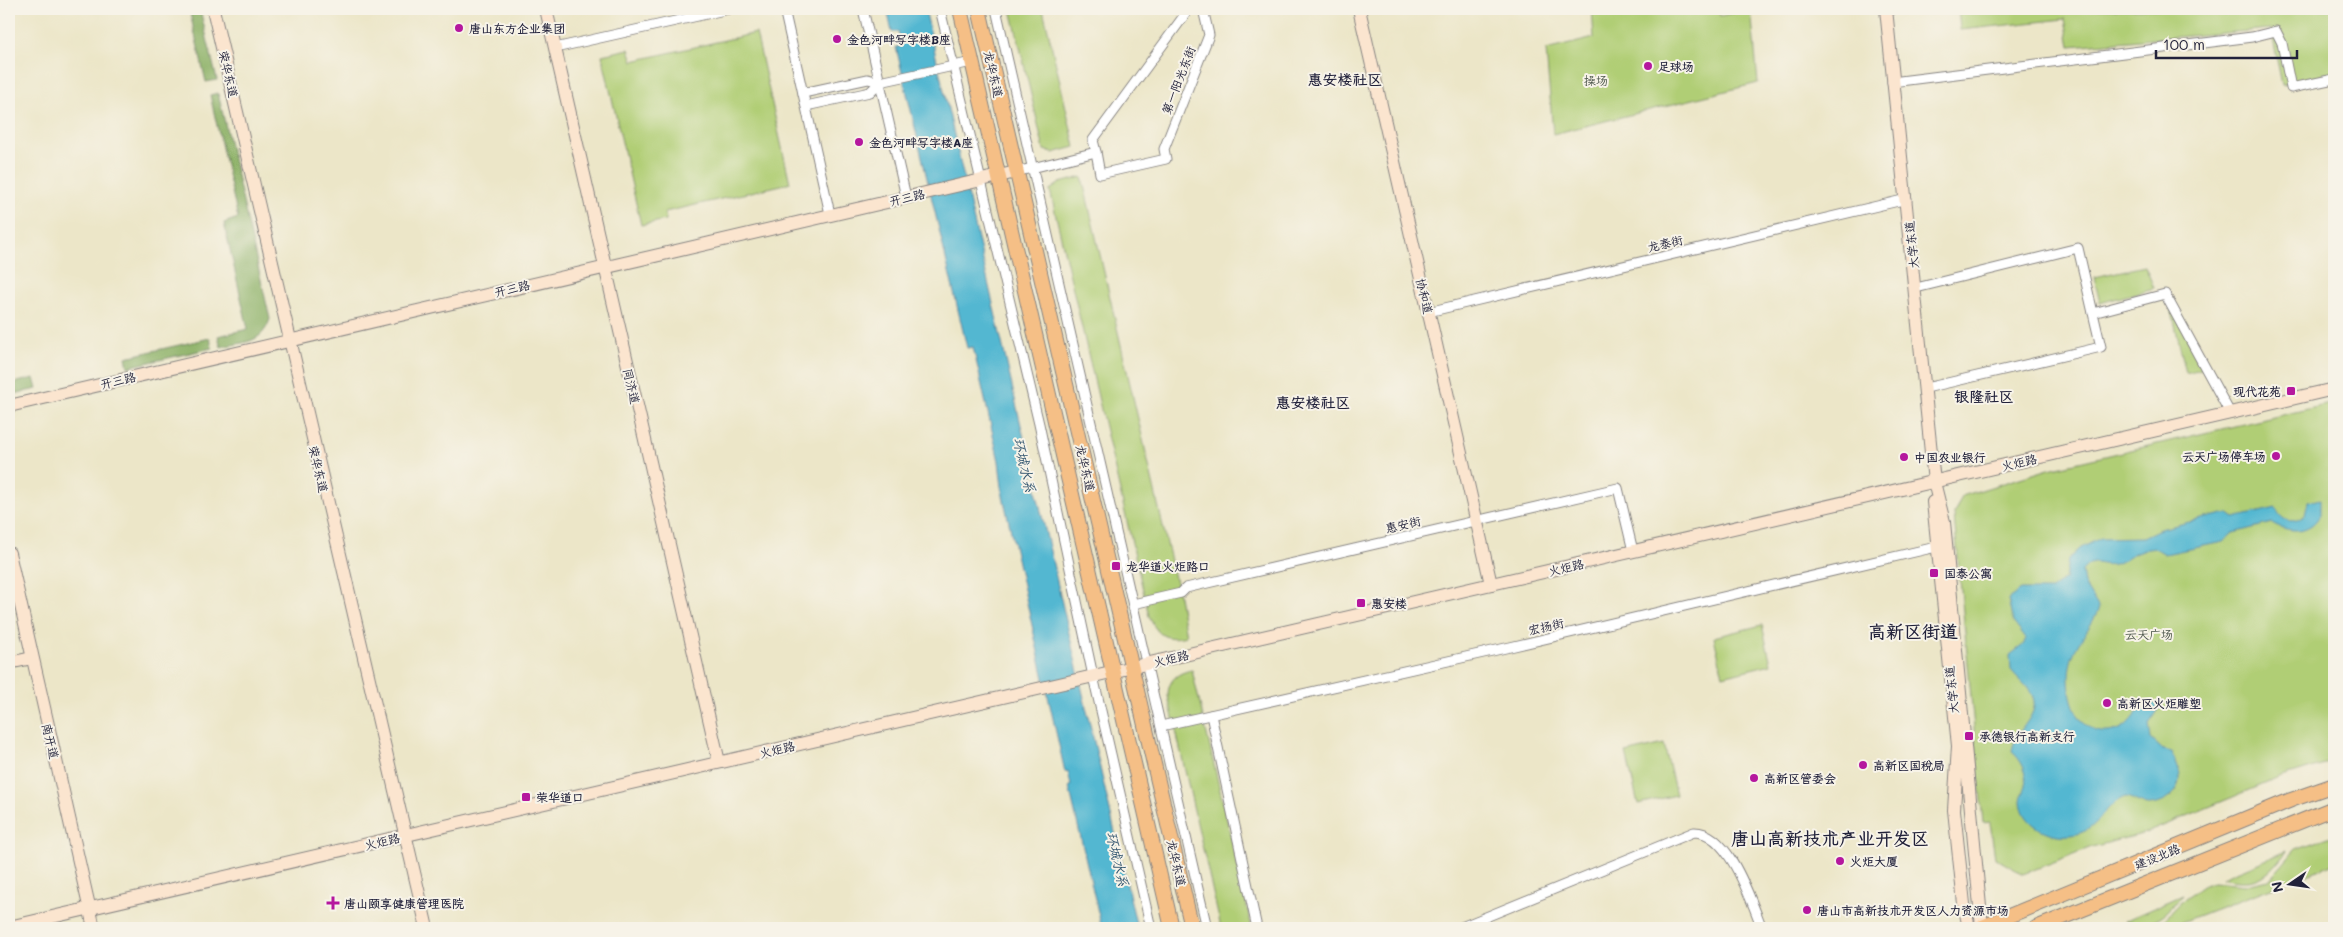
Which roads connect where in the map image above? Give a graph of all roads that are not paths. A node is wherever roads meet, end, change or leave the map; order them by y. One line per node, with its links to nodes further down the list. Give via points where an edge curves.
1 (213, 9): 34 (street, 荣华东道)
2 (546, 9): 14 (street, 同济道)
3 (729, 9): 14 (street)
4 (784, 9): 20 (street)
5 (863, 9): 18 (street)
6 (940, 9): 16 (street)
7 (960, 9): 15 (main road, 龙华东道)
8 (980, 9): 24 (main road, 龙华东道)
9 (996, 9): 23 (street)
10 (1188, 9): 22 (street, via 1093,140)
11 (1203, 9): 22 (street, 第一阳光东街, via 1209,35 1164,149 1166,159 1100,174)
12 (1359, 9): 32 (street, 协和道)
13 (1886, 9): 19 (street, 大学东道)
14 (555, 48): 30 (street, 同济道)
15 (972, 62): 16 (street); 25 (main road, 龙华东道)
16 (953, 66): 18 (street); 26 (street)
17 (2334, 80): 19 (street, via 2292,88 2282,43 2276,31 2252,37)
18 (880, 82): 20 (street, via 868,78); 21 (street, via 870,92); 27 (street)
19 (1892, 82): 28 (street, 大学东道)
20 (803, 93): 21 (street)
21 (806, 106): 29 (street)
22 (1096, 152): 23 (street)
23 (1032, 167): 24 (street); 45 (street)
24 (1016, 172): 25 (street, 开三路); 49 (main road, 龙华东道)
25 (999, 176): 26 (street, 开三路); 50 (main road, 龙华东道)
26 (980, 180): 27 (street, 开三路); 51 (street)
27 (906, 197): 29 (street, 开三路)
28 (1907, 199): 31 (street, 大学东道); 32 (street, 龙泰街)
29 (830, 214): 30 (street, 开三路)
30 (605, 267): 34 (street, 开三路); 54 (street, 同济道)
31 (1916, 288): 33 (street, via 2078,248); 35 (street, 大学东道)
32 (1428, 312): 40 (street, 协和道)
33 (2093, 314): 35 (street, via 2101,348); 38 (street, via 2165,294)
34 (289, 340): 37 (street, 开三路); 57 (street, 荣华东道)
35 (1926, 388): 39 (street, 大学东道)
36 (2334, 389): 38 (street, 火炬路)
37 (9, 406)
38 (2230, 413): 39 (street, 火炬路)
39 (1934, 482): 41 (street, 大学东道); 42 (street, 火炬路); 69 (street, 大学东道, via 1944,522)
40 (1476, 520): 42 (street, 惠安街, via 1618,488); 44 (street, 协和道); 45 (street, 惠安街, via 1202,584 1186,588 1181,593)
41 (1936, 547): 52 (street, 宏扬街); 69 (street, 大学东道, via 1958,746 1954,810 1964,904)
42 (1633, 551): 44 (street, 火炬路)
43 (9, 553): 46 (street, 南开道)
44 (1490, 584): 48 (street, 火炬路)
45 (1133, 604): 48 (street)
46 (32, 658): 47 (street); 58 (street, 南开道)
47 (9, 663)
48 (1147, 664): 49 (street, 火炬路); 53 (street)
49 (1133, 667): 50 (street, 火炬路); 64 (main road, 龙华东道)
50 (1113, 672): 51 (street, 火炬路); 63 (main road, 龙华东道)
51 (1093, 676): 54 (street, 火炬路); 62 (street)
52 (1211, 715): 53 (street, 宏扬街); 66 (street)
53 (1161, 726): 65 (street)
54 (719, 762): 57 (street, 火炬路)
55 (2334, 785): 69 (main road, 建设北路)
56 (2334, 808): 70 (main road, 建设北路)
57 (405, 835): 58 (street, 火炬路); 61 (street, 荣华东道)
58 (89, 908): 59 (street, 火炬路); 60 (street, 南开道)
59 (9, 927)
60 (94, 928)
61 (427, 928)
62 (1151, 928)
63 (1172, 928)
64 (1192, 928)
65 (1208, 928)
66 (1258, 928)
67 (1459, 928): 68 (street, via 1694,832 1703,832 1735,864)
68 (1762, 928)
69 (1978, 928)
70 (2036, 928)

